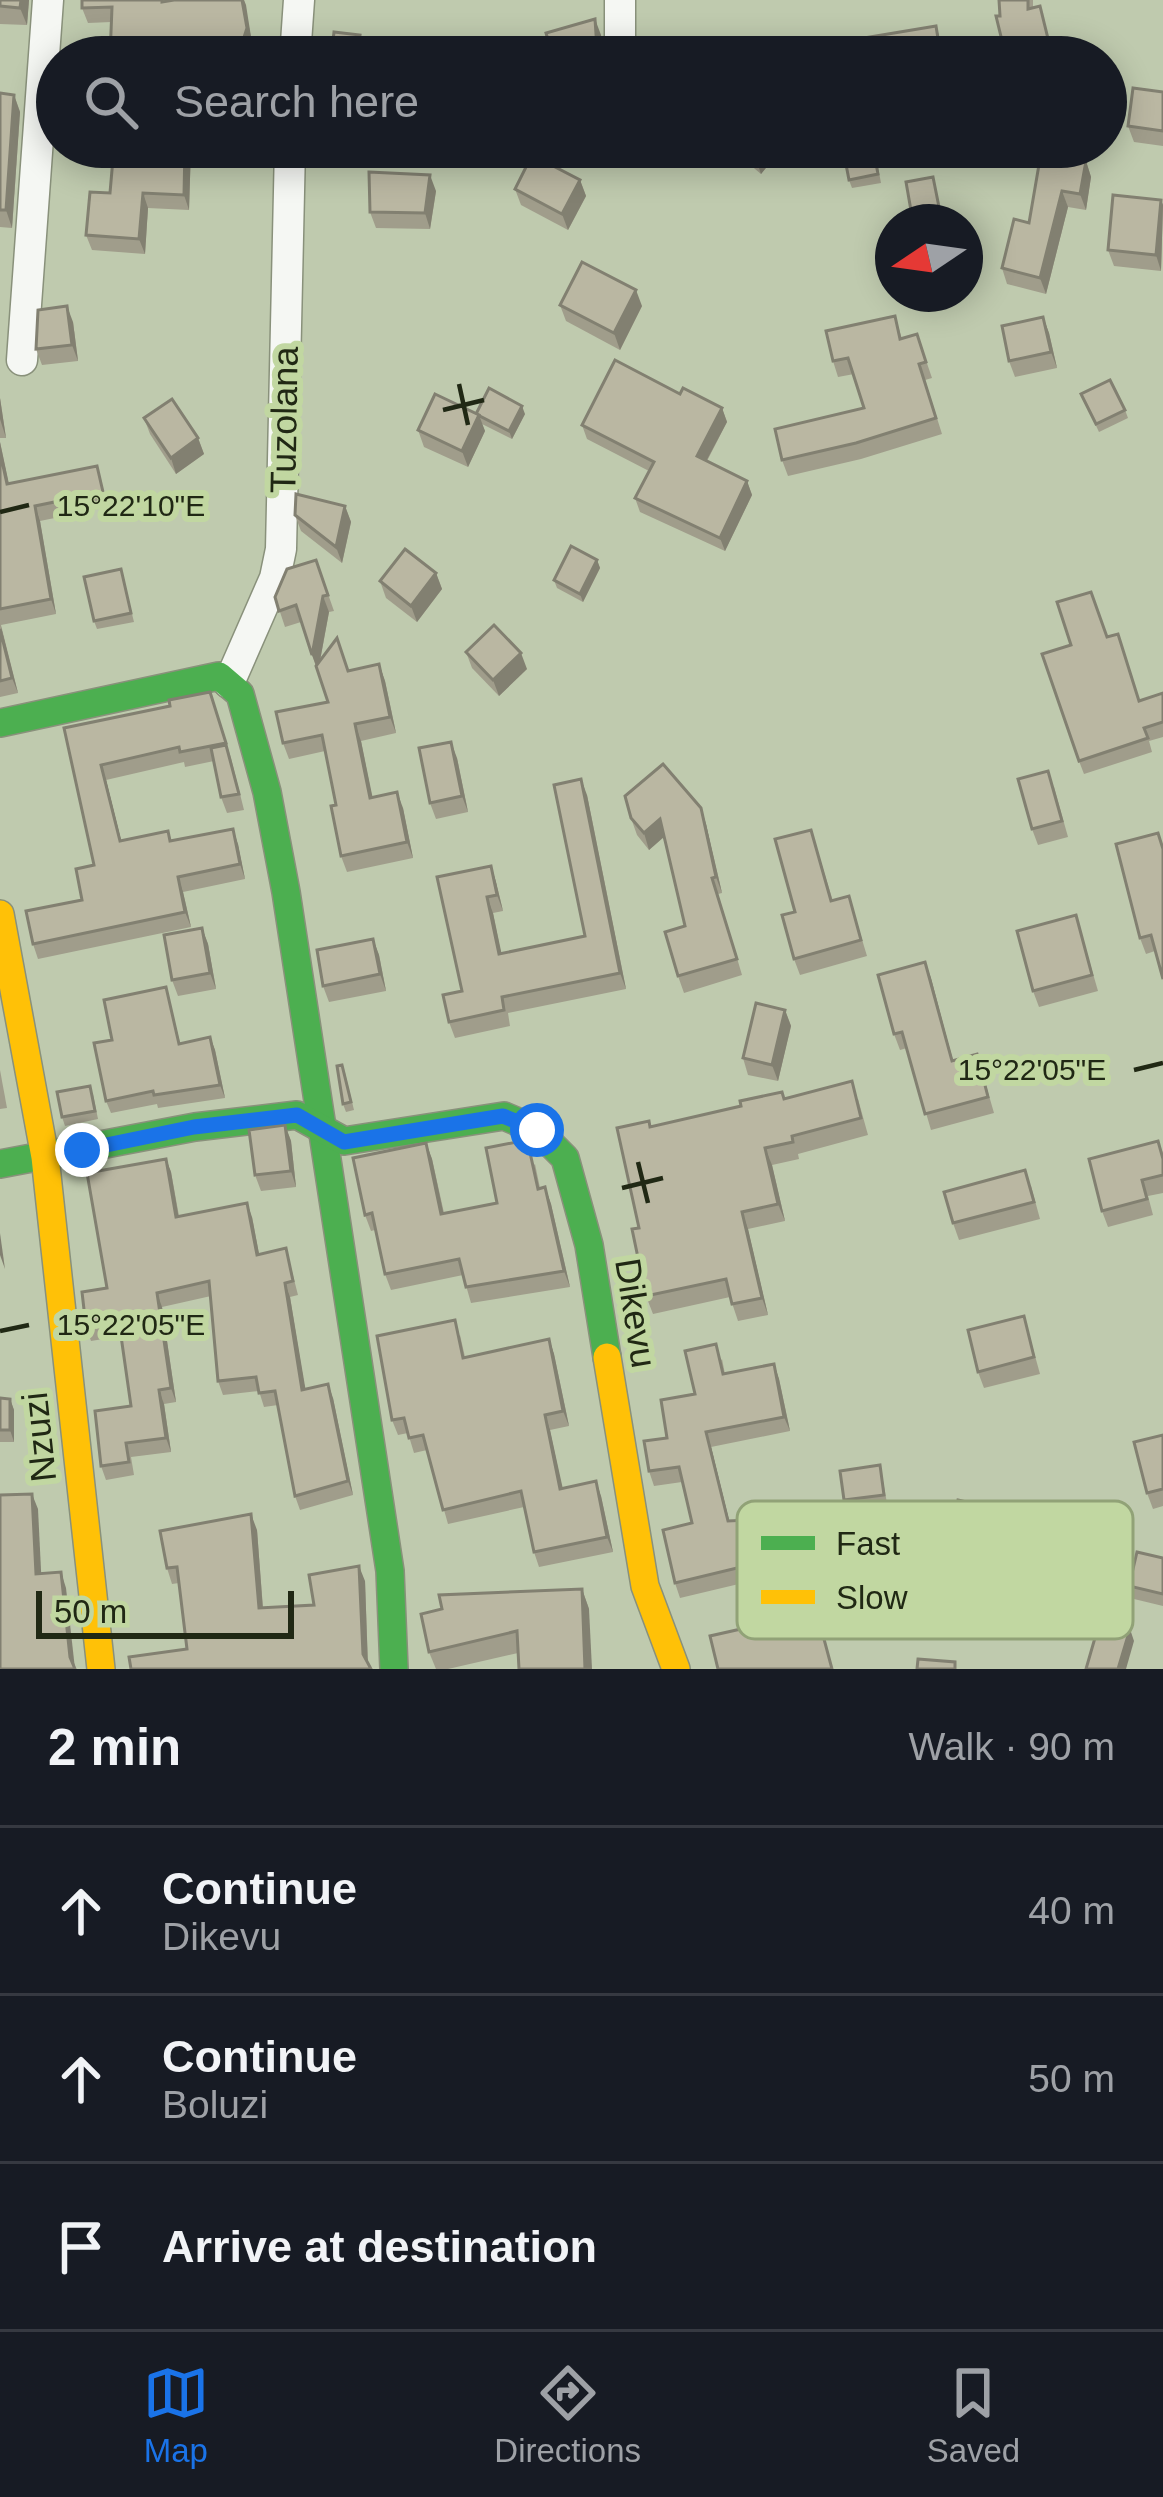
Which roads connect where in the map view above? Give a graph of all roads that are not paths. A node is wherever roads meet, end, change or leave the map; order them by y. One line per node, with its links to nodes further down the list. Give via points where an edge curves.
1 (48, 0): 4 (street)
2 (299, 0): 5 (street)
3 (620, 0): 6 (street)
4 (45, 36)
5 (296, 36)
6 (620, 36)
7 (36, 166): 9 (street)
8 (290, 168): 10 (street, Tuzolana, via 281,549)
9 (22, 359)
10 (230, 683): 11 (street, via 219,676); 13 (street, via 267,791)
11 (0, 723)
12 (0, 914): 14 (street, Nzuzi)
13 (320, 1126): 14 (street, Dikevu, via 297,1115); 17 (street, via 390,1571); 18 (street, Dikevu, via 344,1142 503,1116 537,1130 565,1158 589,1245 645,1586)
14 (45, 1157): 15 (street, Dikevu); 16 (street, Nzuzi)
15 (0, 1164)
16 (101, 1669)
17 (394, 1669)
18 (676, 1669)

